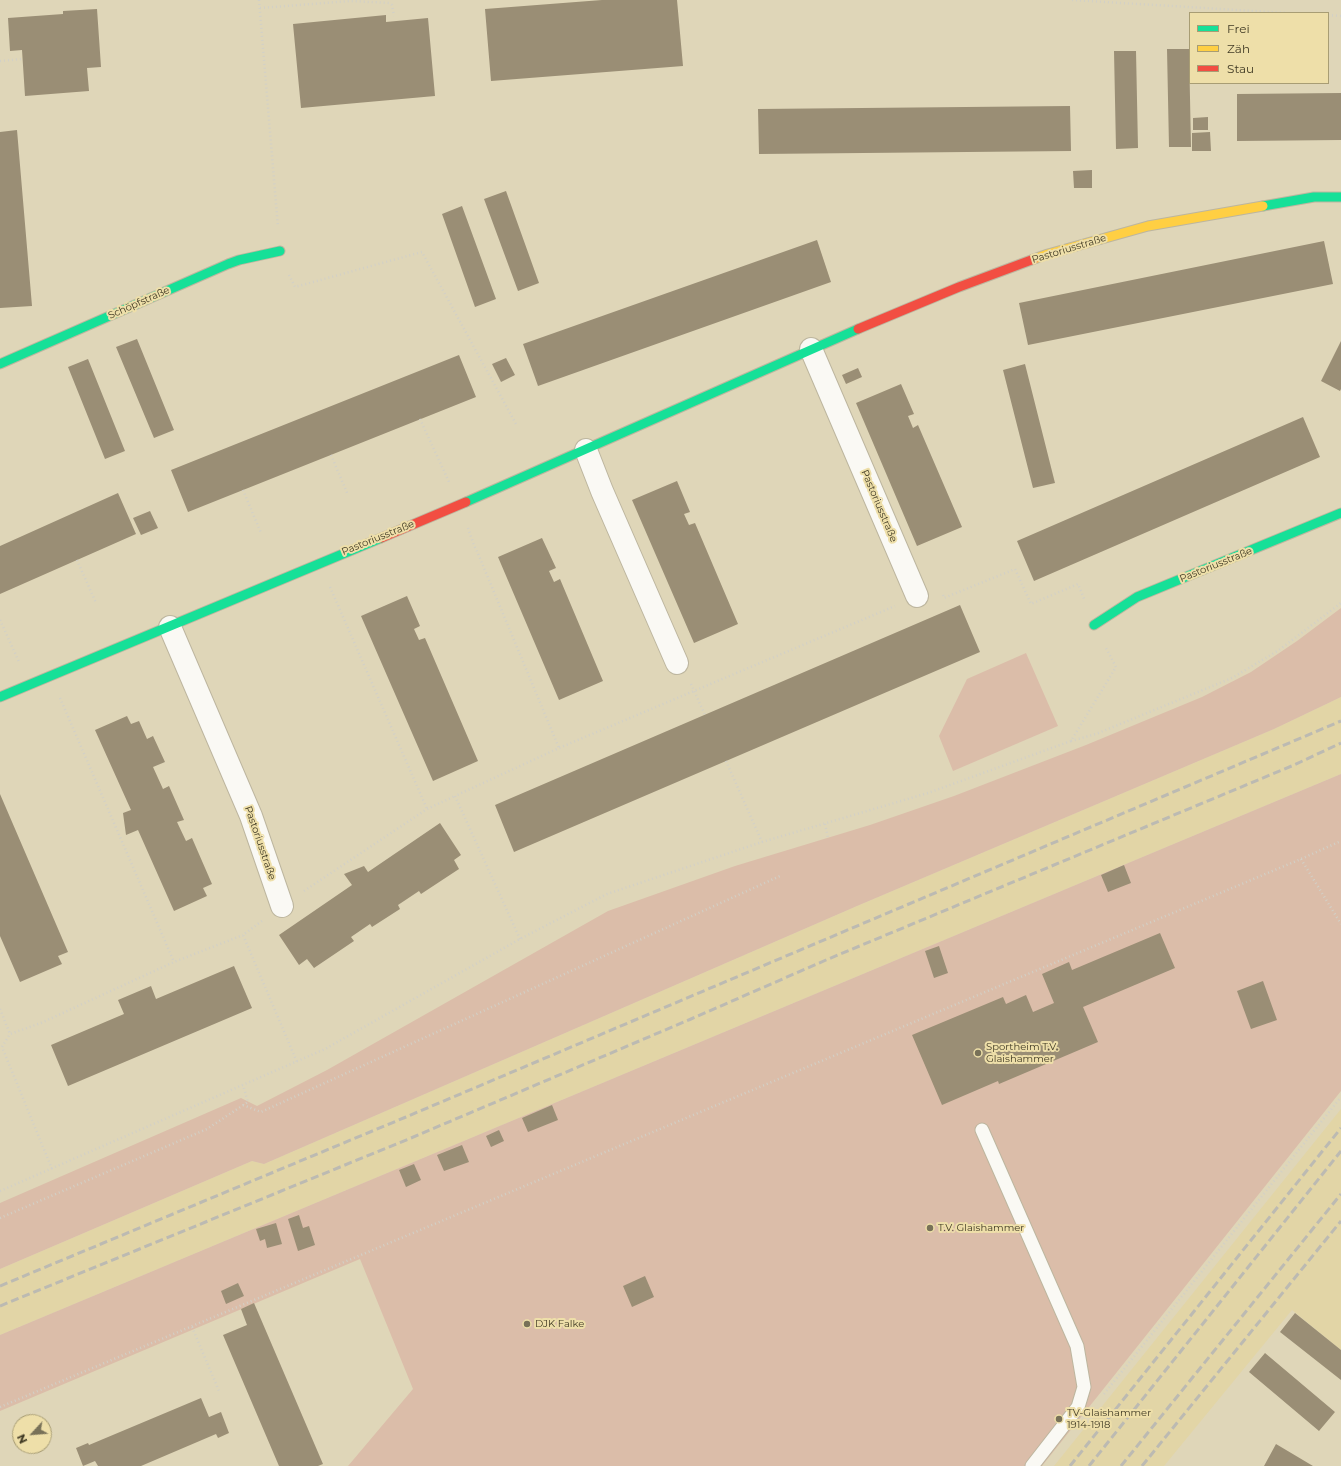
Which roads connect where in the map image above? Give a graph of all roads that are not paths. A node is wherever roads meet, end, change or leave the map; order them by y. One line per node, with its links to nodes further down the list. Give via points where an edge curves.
1 (1341, 197): 3 (street, Pastoriusstraße, via 1314,197 1148,226 1048,254 959,287)
2 (280, 251): 4 (street, Schöpfstraße, via 239,260)
3 (811, 349): 5 (street, Pastoriusstraße); 7 (street, Pastoriusstraße)
4 (0, 364)
5 (586, 450): 9 (street, Pastoriusstraße); 10 (street)
6 (1341, 513): 8 (street, Pastoriusstraße, via 1137,597)
7 (917, 596)
8 (1094, 625)
9 (170, 627): 11 (street, Pastoriusstraße); 12 (street, Pastoriusstraße, via 251,816)
10 (677, 663)
11 (0, 697)
12 (282, 906)
13 (982, 1130): 14 (lane, via 1077,1346 1084,1386 1078,1408)
14 (1032, 1466)

